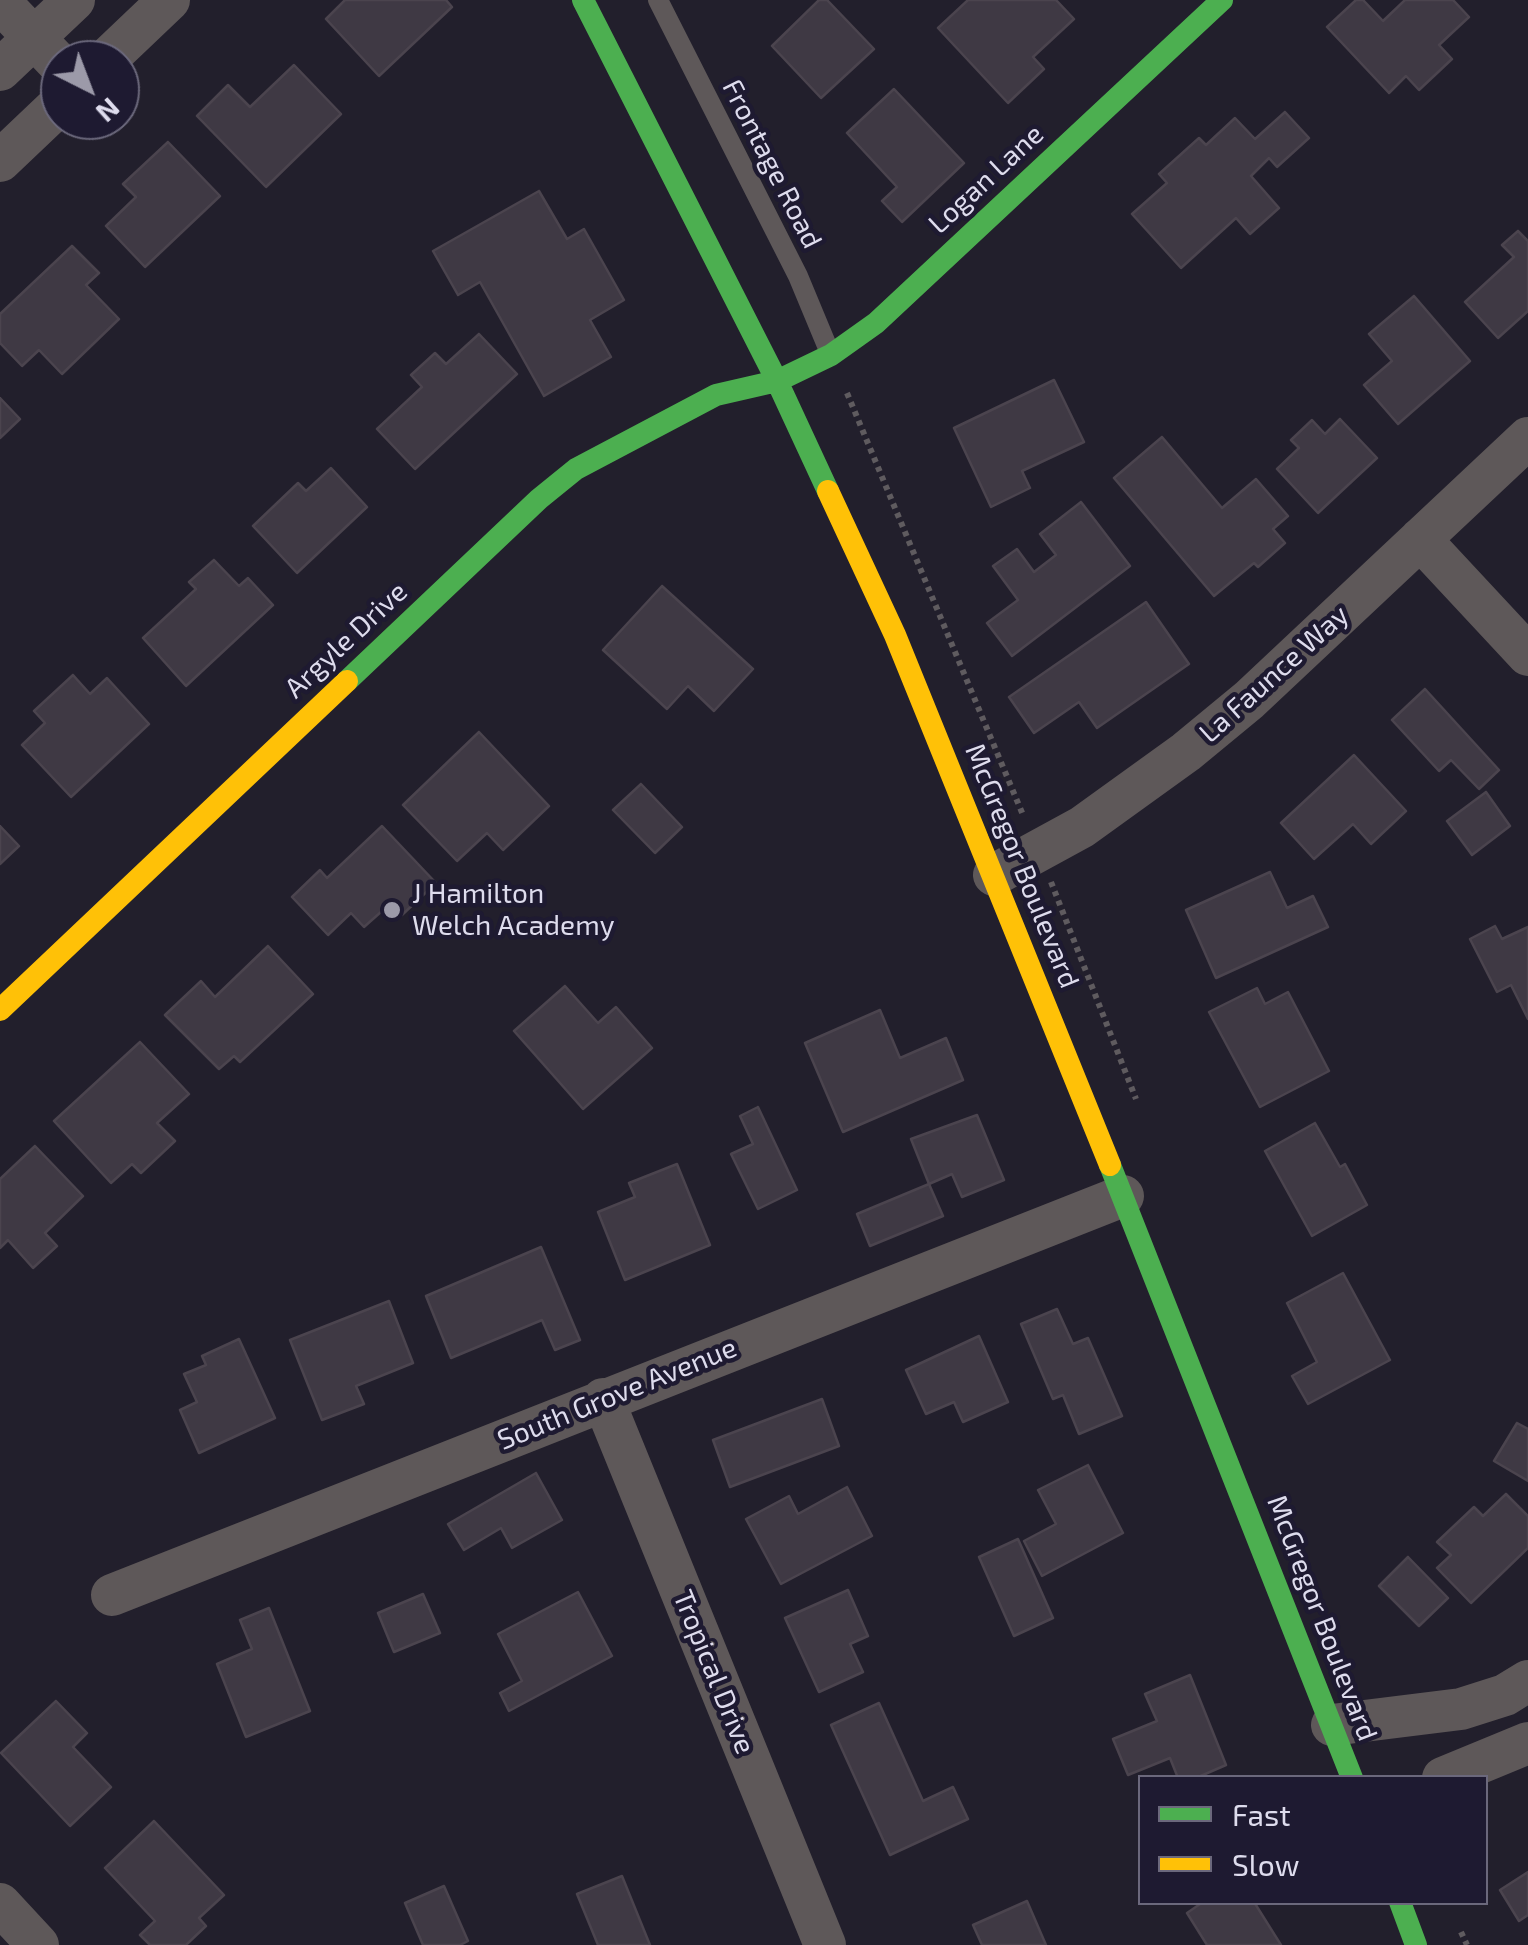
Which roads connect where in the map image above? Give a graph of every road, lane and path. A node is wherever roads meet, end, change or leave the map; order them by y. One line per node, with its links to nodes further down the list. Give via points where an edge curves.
1 (74, 0): 7 (street)
2 (169, 0): 8 (street)
3 (583, 0): 15 (main road, McGregor Boulevard)
4 (658, 0): 14 (lane, Frontage Road)
5 (1222, 0): 14 (main road, Logan Lane, via 876,323)
6 (0, 2): 9 (street)
7 (53, 40)
8 (127, 40)
9 (40, 44)
10 (40, 54): 11 (street)
11 (0, 70)
12 (40, 123): 13 (street)
13 (0, 161)
14 (831, 355): 15 (main road, Logan Lane)
15 (777, 382): 19 (main road, McGregor Boulevard, via 896,635); 20 (main road, Argyle Drive, via 716,395 576,469)
16 (1528, 438): 17 (street, La Faunce Way)
17 (1420, 539): 18 (street); 19 (street, La Faunce Way, via 1186,752 1082,828)
18 (1528, 655)
19 (994, 874): 21 (main road, McGregor Boulevard)
20 (0, 1010)
21 (1123, 1196): 22 (street, South Grove Avenue); 25 (main road, McGregor Boulevard)
22 (603, 1399): 23 (street, South Grove Avenue); 32 (street, Tropical Drive)
23 (112, 1595)
24 (1528, 1681): 25 (street, via 1461,1708)
25 (1332, 1725): 27 (main road, McGregor Boulevard)
26 (1528, 1743): 28 (street)
27 (1351, 1775)
28 (1450, 1775)
29 (0, 1904): 31 (street)
30 (1401, 1905): 33 (main road)
31 (38, 1945)
32 (825, 1945)
33 (1416, 1945)

